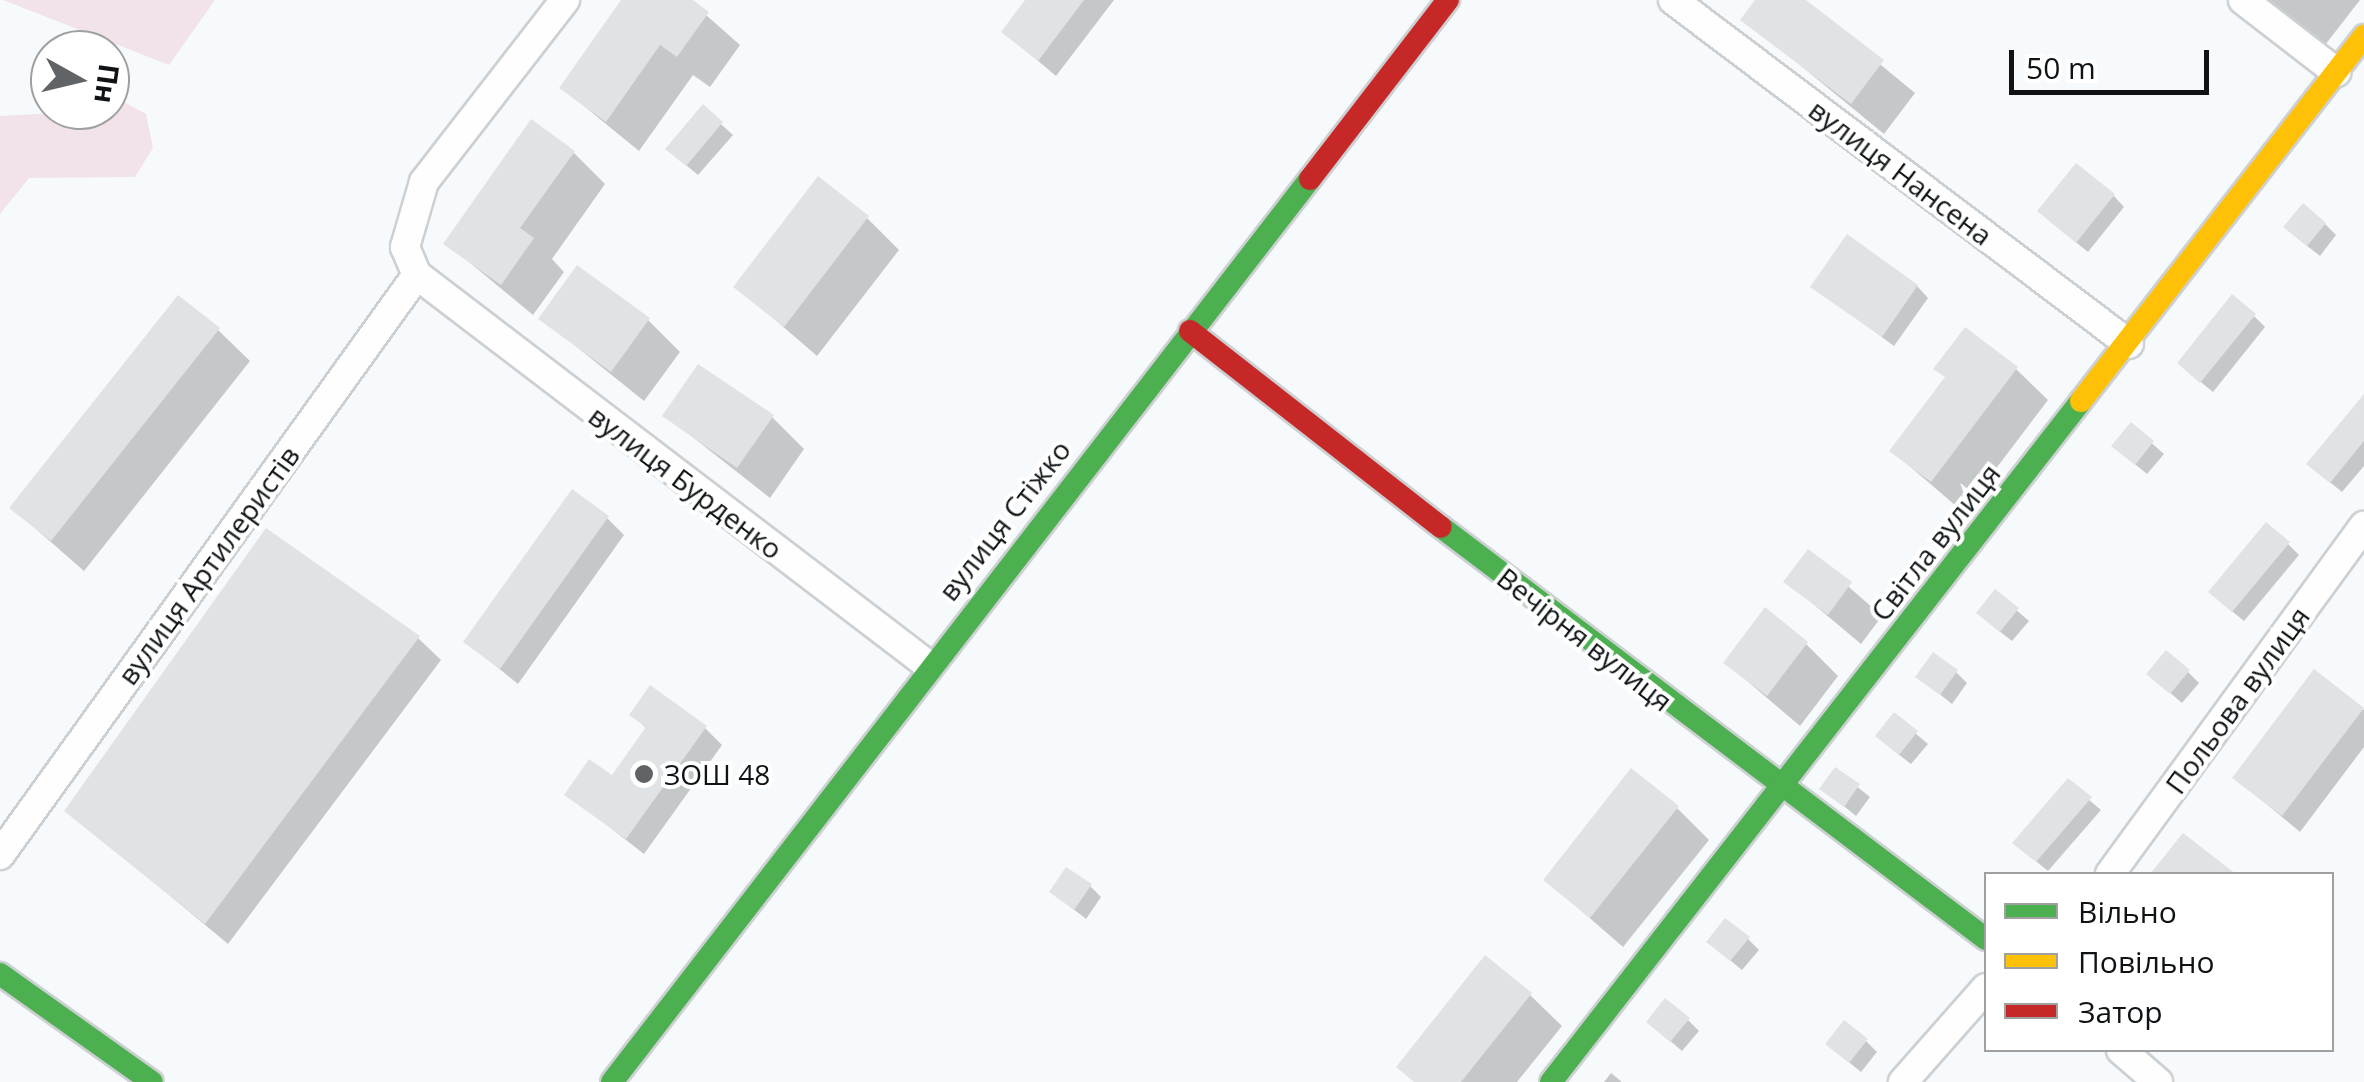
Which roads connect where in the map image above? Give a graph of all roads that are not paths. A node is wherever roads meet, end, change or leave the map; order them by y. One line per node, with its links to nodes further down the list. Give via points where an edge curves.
1 (566, 0): 7 (street, via 424,182 404,247)
2 (1448, 0): 8 (street, вулиця Стіжко)
3 (1673, 0): 9 (street, вулиця Нансена)
4 (2242, 0): 6 (street)
5 (2364, 36): 6 (street, Світла вулиця)
6 (2336, 72): 9 (street, Світла вулиця)
7 (417, 275): 11 (street, вулиця Бурденко); 13 (street, вулиця Артилеристів)
8 (1190, 331): 11 (street, вулиця Стіжко); 12 (street, Вечірня вулиця)
9 (2128, 344): 12 (street, Світла вулиця)
10 (2364, 526): 14 (street, Польова вулиця)
11 (928, 665): 20 (street, вулиця Стіжко)
12 (1780, 790): 15 (street, Вечірня вулиця); 21 (street, Світла вулиця)
13 (0, 855)
14 (2111, 872)
15 (1984, 938)
16 (0, 974): 19 (street)
17 (1984, 990): 22 (street)
18 (2123, 1052): 23 (street)
19 (152, 1082)
20 (612, 1082)
21 (1551, 1082)
22 (1903, 1082)
23 (2158, 1082)

